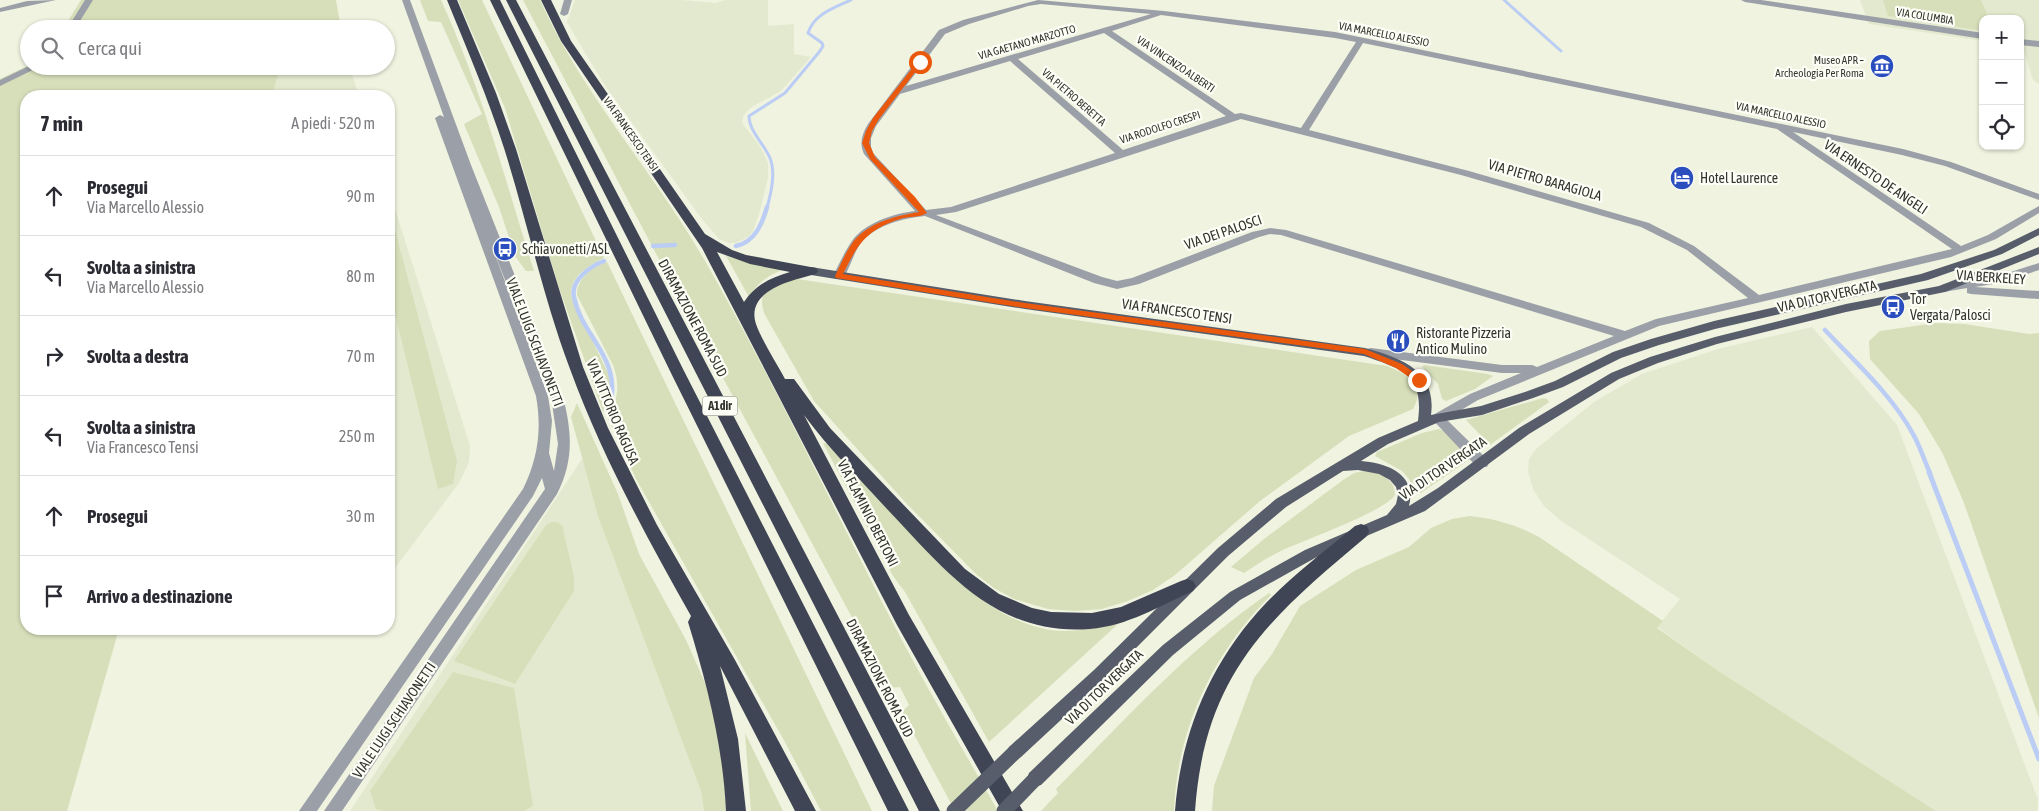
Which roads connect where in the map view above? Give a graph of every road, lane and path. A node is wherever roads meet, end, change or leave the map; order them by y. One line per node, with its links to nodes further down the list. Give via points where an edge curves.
1 (10, 0): 13 (street)
2 (52, 0): 14 (street)
3 (89, 0): 17 (street)
4 (397, 0): 51 (street, VIALE LUIGI SCHIAVONETTI, via 542,396 546,422)
5 (406, 0): 54 (street, VIALE LUIGI SCHIAVONETTI, via 466,165 557,396 565,432 565,454)
6 (452, 0): 58 (highway, VIA VITTORIO RAGUSA, via 492,93 576,367 600,428)
7 (494, 0): 63 (highway, A1dir)
8 (511, 0): 64 (highway, DIRAMAZIONE ROMA SUD / A1dir)
9 (546, 0): 34 (highway, VIA FRANCESCO TENSI, via 566,41)
10 (568, 0): 16 (street)
11 (1106, 0): 15 (street)
12 (1745, 0): 19 (street, VIA COLUMBIA)
13 (0, 1)
14 (0, 10)
15 (1164, 13): 18 (street, VIA GAETANO MARZOTTO); 20 (street, VIA MARCELLO ALESSIO); 26 (street, VIA MARCELLO ALESSIO, via 1041,2 990,14 942,32)
16 (564, 14)
17 (77, 20)
18 (1106, 31): 23 (street, VIA GAETANO MARZOTTO); 27 (street, VIA VINCENZO ALBERTI)
19 (1979, 35)
20 (1361, 40): 28 (street, VIA MARCELLO ALESSIO); 29 (street)
21 (2024, 42): 22 (street)
22 (2039, 44)
23 (1011, 57): 26 (street, VIA GAETANO MARZOTTO); 30 (street, VIA PIETRO BERETTA)
24 (20, 74): 25 (street)
25 (0, 83)
26 (896, 92): 33 (street, VIA MARCELLO ALESSIO, via 869,131 866,147)
27 (1232, 116): 29 (street, VIA RODOLFO CRESPI); 30 (street, VIA RODOLFO CRESPI)
28 (1777, 126): 31 (street, VIA MARCELLO ALESSIO, via 1928,158); 36 (street, VIA ERNESTO DE ANGELI)
29 (1304, 131): 43 (street, VIA PIETRO BARAGIOLA, via 1645,225 1683,242)
30 (1122, 153): 33 (street, VIA RODOLFO CRESPI, via 952,210)
31 (2039, 197)
32 (2039, 209): 36 (street, VIA DI TOR VERGATA, via 1992,237)
33 (923, 213): 40 (street, VIA RODOLFO CRESPI, via 898,217 866,232 854,245); 45 (street, VIA DEI PALOSCI, via 1098,280 1117,284 1136,281 1256,234 1282,232)
34 (695, 228): 39 (highway, via 705,239 730,254); 44 (highway, VIA FLAMINIO BERTONI)
35 (2039, 231): 49 (main road, VIA DI TOR VERGATA, via 1998,252 1930,276 1697,329 1617,355 1529,396 1482,410)
36 (1960, 250): 43 (street, VIA DI TOR VERGATA)
37 (2039, 250): 41 (main road, VIA DI TOR VERGATA)
38 (2039, 266): 41 (street, VIA DI TOR VERGATA, via 2000,279)
39 (811, 271): 40 (main road, VIA FRANCESCO TENSI); 44 (highway, via 778,280 760,291 748,308)
40 (839, 276): 47 (main road, VIA FRANCESCO TENSI)
41 (1941, 289): 42 (street, VIA BERKELEY); 52 (main road, VIA DI TOR VERGATA, via 1791,322 1654,360 1615,376 1560,408)
42 (2039, 295)
43 (1758, 300): 45 (street, VIA DI TOR VERGATA, via 1682,316)
44 (749, 324): 46 (highway, VIA FLAMINIO BERTONI)
45 (1625, 335): 48 (street, VIA DI TOR VERGATA)
46 (761, 346): 57 (highway, via 825,432 867,478 959,574 1002,604 1056,622 1088,621 1123,614); 67 (highway, VIA FLAMINIO BERTONI, via 903,620)
47 (1365, 352): 48 (street, VIA FRANCESCO TENSI, via 1502,369); 50 (main road, via 1399,366 1419,380 1426,397)
48 (1540, 369): 49 (street, VIA DI TOR VERGATA, via 1474,397)
49 (1437, 418): 50 (main road, VIA DI TOR VERGATA); 52 (street)
50 (1424, 424): 53 (main road, VIA DI TOR VERGATA, via 1370,447)
51 (544, 452): 54 (street); 59 (street, VIALE LUIGI SCHIAVONETTI, via 528,492)
52 (1482, 463): 55 (main road, VIA DI TOR VERGATA, via 1428,502)
53 (1326, 475): 55 (main road, via 1344,467 1364,464 1383,468 1394,476 1404,490 1405,503); 57 (main road, VIA DI TOR VERGATA, via 1281,502)
54 (552, 490): 60 (street, VIALE LUIGI SCHIAVONETTI)
55 (1382, 524): 56 (main road, VIA DI TOR VERGATA)
56 (1362, 531): 66 (main road, VIA DI TOR VERGATA, bridge, via 1288,566 1235,596 1214,612 1168,650); 68 (highway, via 1263,618 1224,672 1212,695 1196,742)
57 (1187, 586): 65 (main road, VIA DI TOR VERGATA, bridge, via 1099,675)
58 (688, 595): 61 (highway, via 723,712 733,760); 62 (highway, VIA VITTORIO RAGUSA)
59 (307, 811)
60 (332, 811)
61 (736, 811)
62 (806, 811)
63 (899, 811)
64 (930, 811)
65 (954, 811)
66 (1004, 811)
67 (1013, 811)
68 (1184, 811)

